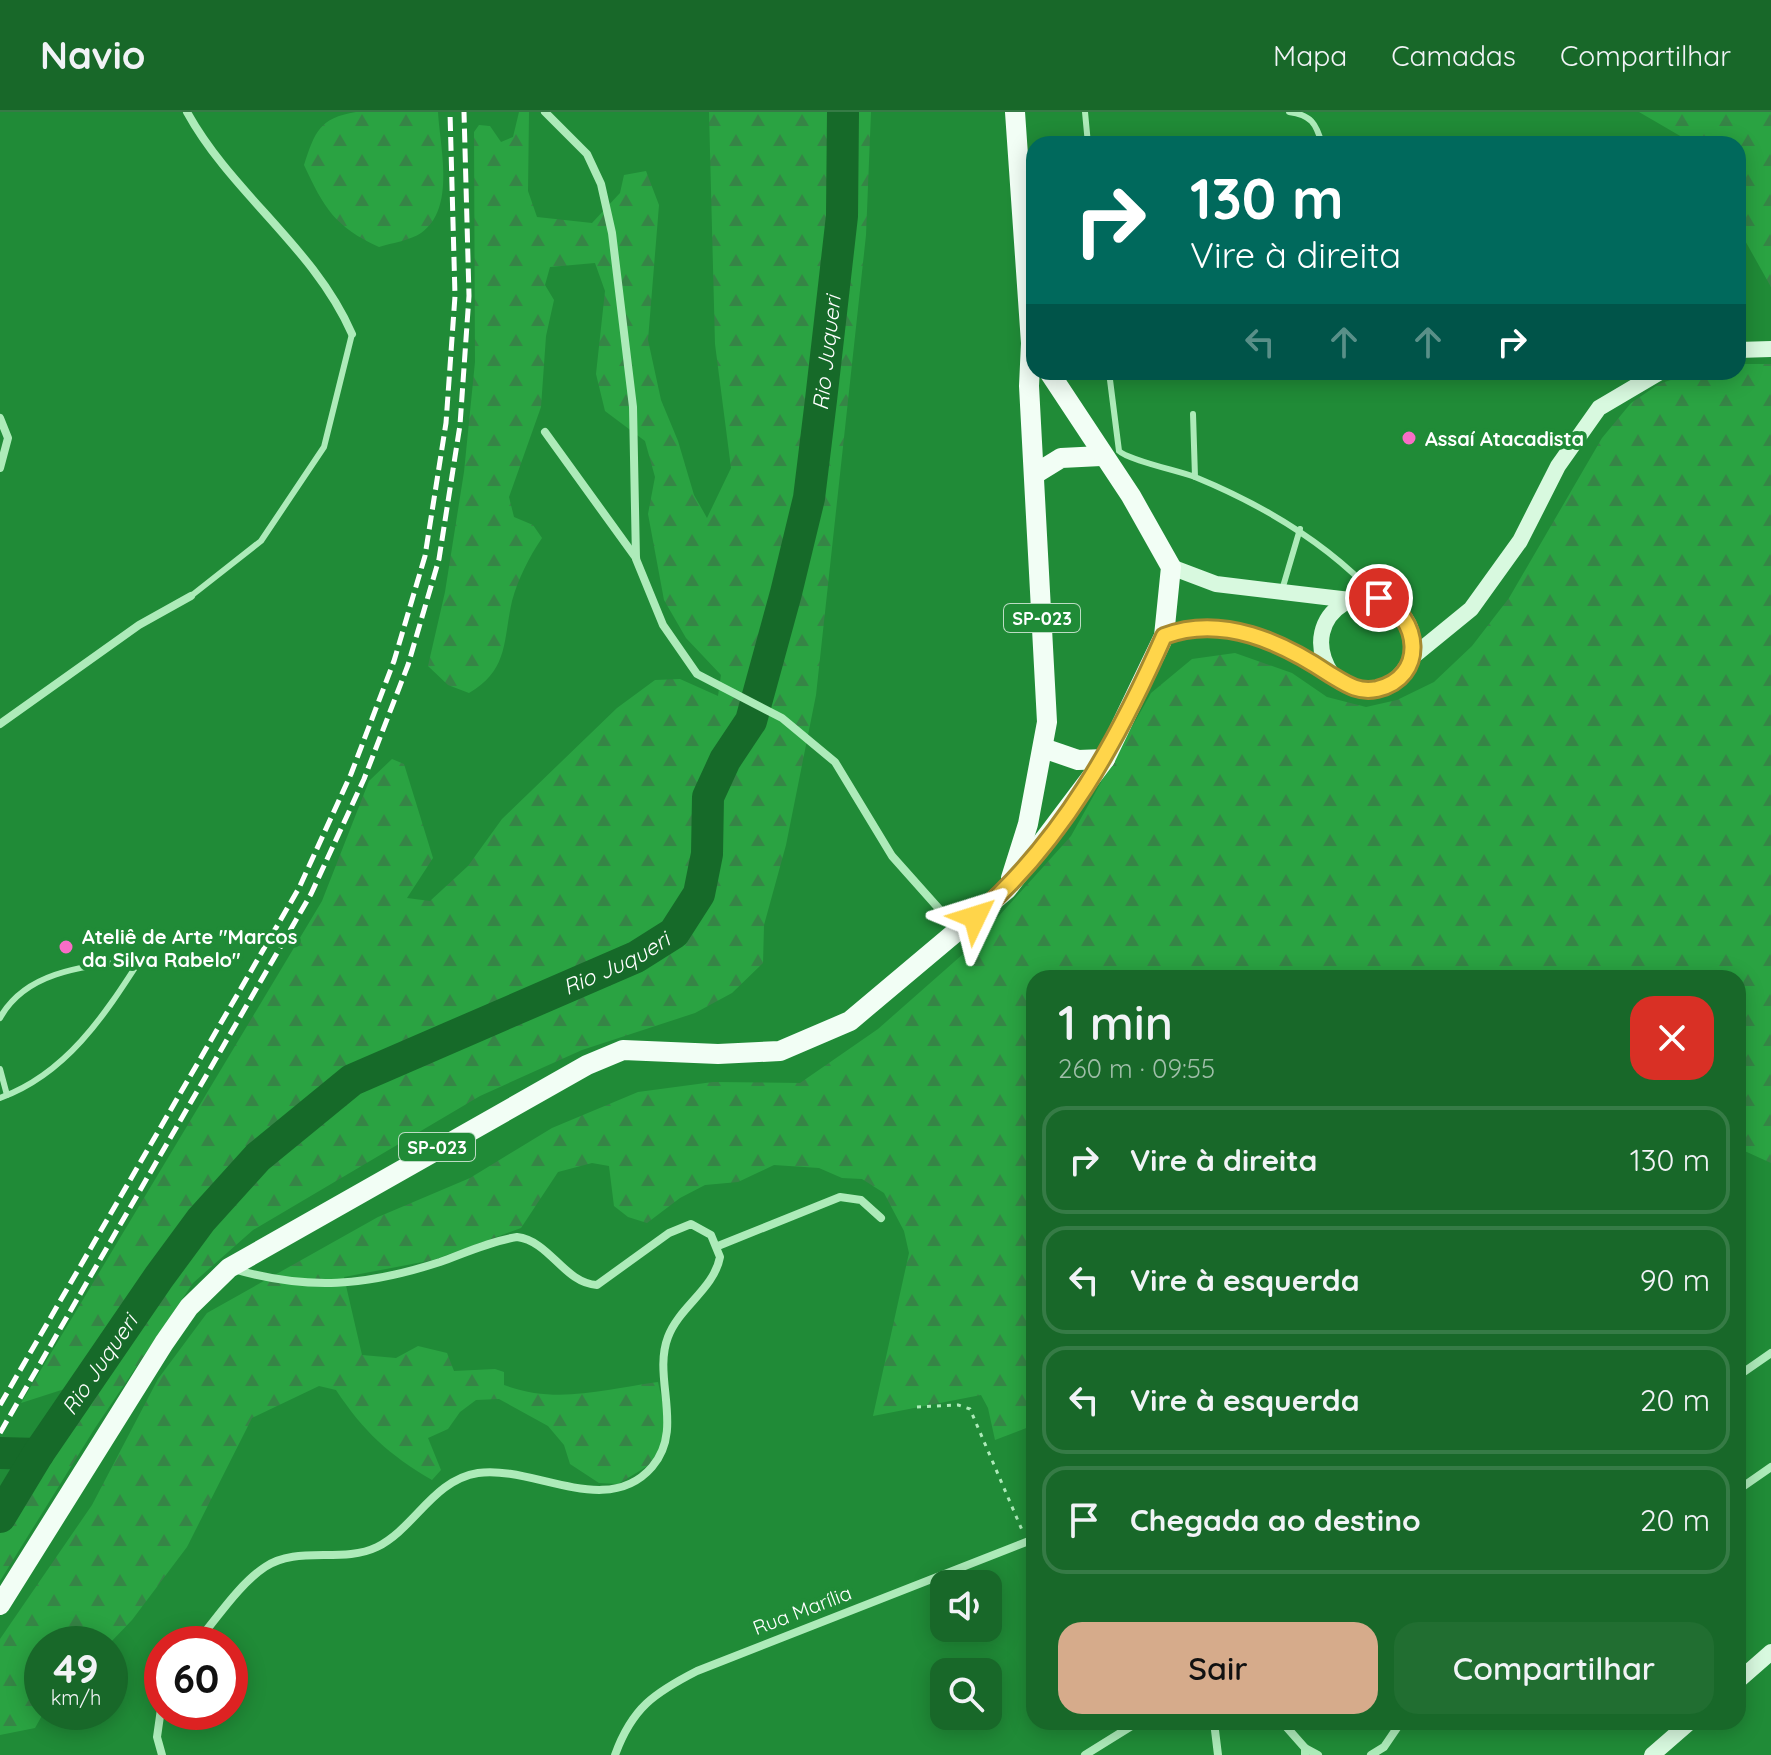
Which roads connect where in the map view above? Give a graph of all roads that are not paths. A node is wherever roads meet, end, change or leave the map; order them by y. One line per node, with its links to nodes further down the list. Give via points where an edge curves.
1 (187, 112): 9 (street, via 230,173 323,278)
2 (545, 112): 24 (street, via 595,167 609,221 636,444)
3 (1015, 112): 8 (main road, SP-023)
4 (1085, 112): 6 (lane)
5 (1289, 112): 7 (lane, via 1305,114)
6 (1087, 136)
7 (1319, 136)
8 (1026, 263)
9 (352, 334): 27 (lane, via 324,447 261,541)
10 (1771, 349): 11 (main road)
11 (1746, 350)
12 (1029, 380): 21 (main road, SP-023)
13 (1054, 380): 19 (main road)
14 (1110, 380): 22 (lane, via 1116,446 1122,455)
15 (1646, 380): 31 (main road, via 1599,408 1558,466 1520,541 1471,609)
16 (1193, 414): 22 (lane)
17 (0, 418): 20 (street, via 8,438)
18 (545, 432): 24 (street)
19 (1101, 456): 21 (main road, via 1061,458); 25 (main road, via 1131,496)
20 (0, 468)
21 (1035, 474): 34 (main road, SP-023, via 1047,722)
22 (1195, 477): 23 (lane)
23 (1300, 529): 26 (lane); 28 (lane)
24 (636, 559): 37 (street, via 663,625 686,663 735,696 782,718 835,762 892,856)
25 (1171, 567): 26 (main road, via 1216,584); 30 (main road, SP-023)
26 (1282, 590): 29 (main road)
27 (191, 596): 33 (street, via 139,625)
28 (1379, 598): 29 (main road); 31 (main road, via 1403,614 1411,627)
29 (1350, 600): 32 (main road, via 1327,618 1321,632 1323,662)
30 (1164, 636): 32 (main road, via 1208,626 1238,630); 35 (main road, SP-023)
31 (1411, 658): 32 (main road, via 1391,683 1376,689 1344,685)
32 (1332, 675)
33 (0, 724)
34 (1043, 748): 35 (main road, via 1078,760); 36 (main road, SP-023, via 1028,824)
35 (1105, 759): 36 (main road, SP-023)
36 (1007, 889): 37 (main road, SP-023)
37 (959, 931): 43 (main road, SP-023, via 850,1021 780,1051 623,1050 553,1080)
38 (0, 1018): 40 (lane, via 8,1003 41,978 140,960 68,1056)
39 (0, 1069): 40 (lane)
40 (4, 1096)
41 (881, 1218): 42 (street, via 861,1200 840,1197)
42 (718, 1246): 43 (street, via 700,1227 678,1227 597,1285 585,1283 542,1247 517,1237 395,1275 333,1285 278,1282); 50 (street, via 715,1273 667,1339 664,1448 637,1479 597,1490 499,1473 460,1478 377,1547 356,1554 288,1558 263,1568)
43 (229, 1268): 49 (main road, SP-023, via 189,1307 164,1343)
44 (1771, 1353): 45 (street)
45 (1746, 1370)
46 (1771, 1467): 47 (street)
47 (1746, 1484)
48 (1026, 1542): 61 (street, Rua Marília, via 685,1677 642,1705)
49 (0, 1605)
50 (211, 1626)
51 (1771, 1652): 52 (main road)
52 (1746, 1674)
53 (158, 1730): 60 (street)
54 (1125, 1730): 62 (street)
55 (1215, 1730): 63 (street)
56 (1288, 1730): 59 (street)
57 (1396, 1730): 65 (street)
58 (1681, 1730): 66 (main road)
59 (1305, 1752): 64 (street)
60 (162, 1755)
61 (615, 1755)
62 (1085, 1755)
63 (1218, 1755)
64 (1318, 1755)
65 (1371, 1755)
66 (1652, 1755)

